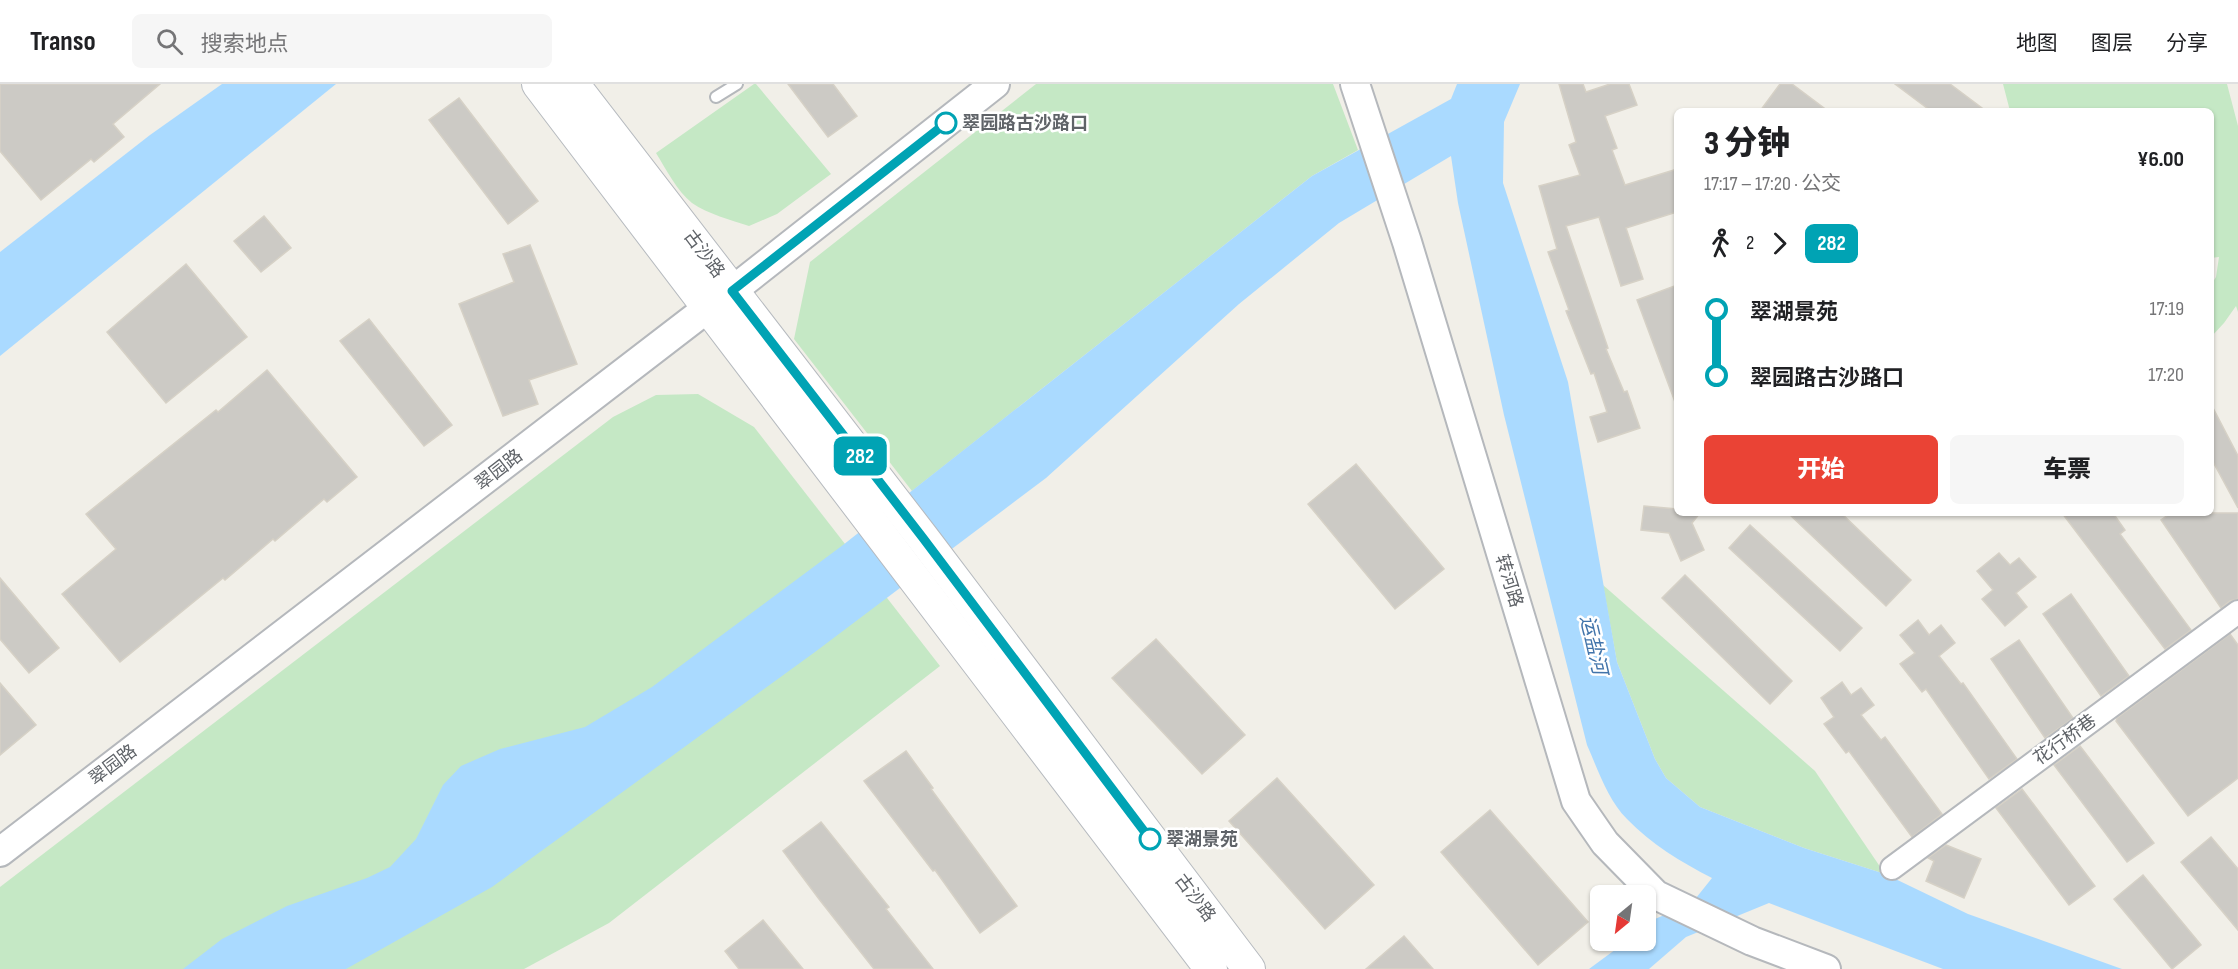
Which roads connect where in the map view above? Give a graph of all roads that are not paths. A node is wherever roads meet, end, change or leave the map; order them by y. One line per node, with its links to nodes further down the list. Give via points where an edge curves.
1 (538, 84): 7 (main road, 古沙路)
2 (573, 84): 7 (main road, 古沙路)
3 (737, 84): 6 (lane)
4 (995, 84): 7 (street, 翠园路)
5 (1355, 84): 12 (street, 转河路, via 1407,242 1576,801 1605,843 1656,895 1752,941)
6 (716, 97)
7 (721, 299): 8 (main road, 古沙路, via 853,497); 8 (main road, 古沙路, via 874,474); 10 (street, 翠园路)
8 (946, 595): 13 (main road, 古沙路); 14 (main road, 古沙路)
9 (2238, 612): 11 (street, 花行桥巷)
10 (0, 852)
11 (1892, 868)
12 (1782, 962): 15 (street)
13 (1211, 969)
14 (1249, 969)
15 (1826, 969)

